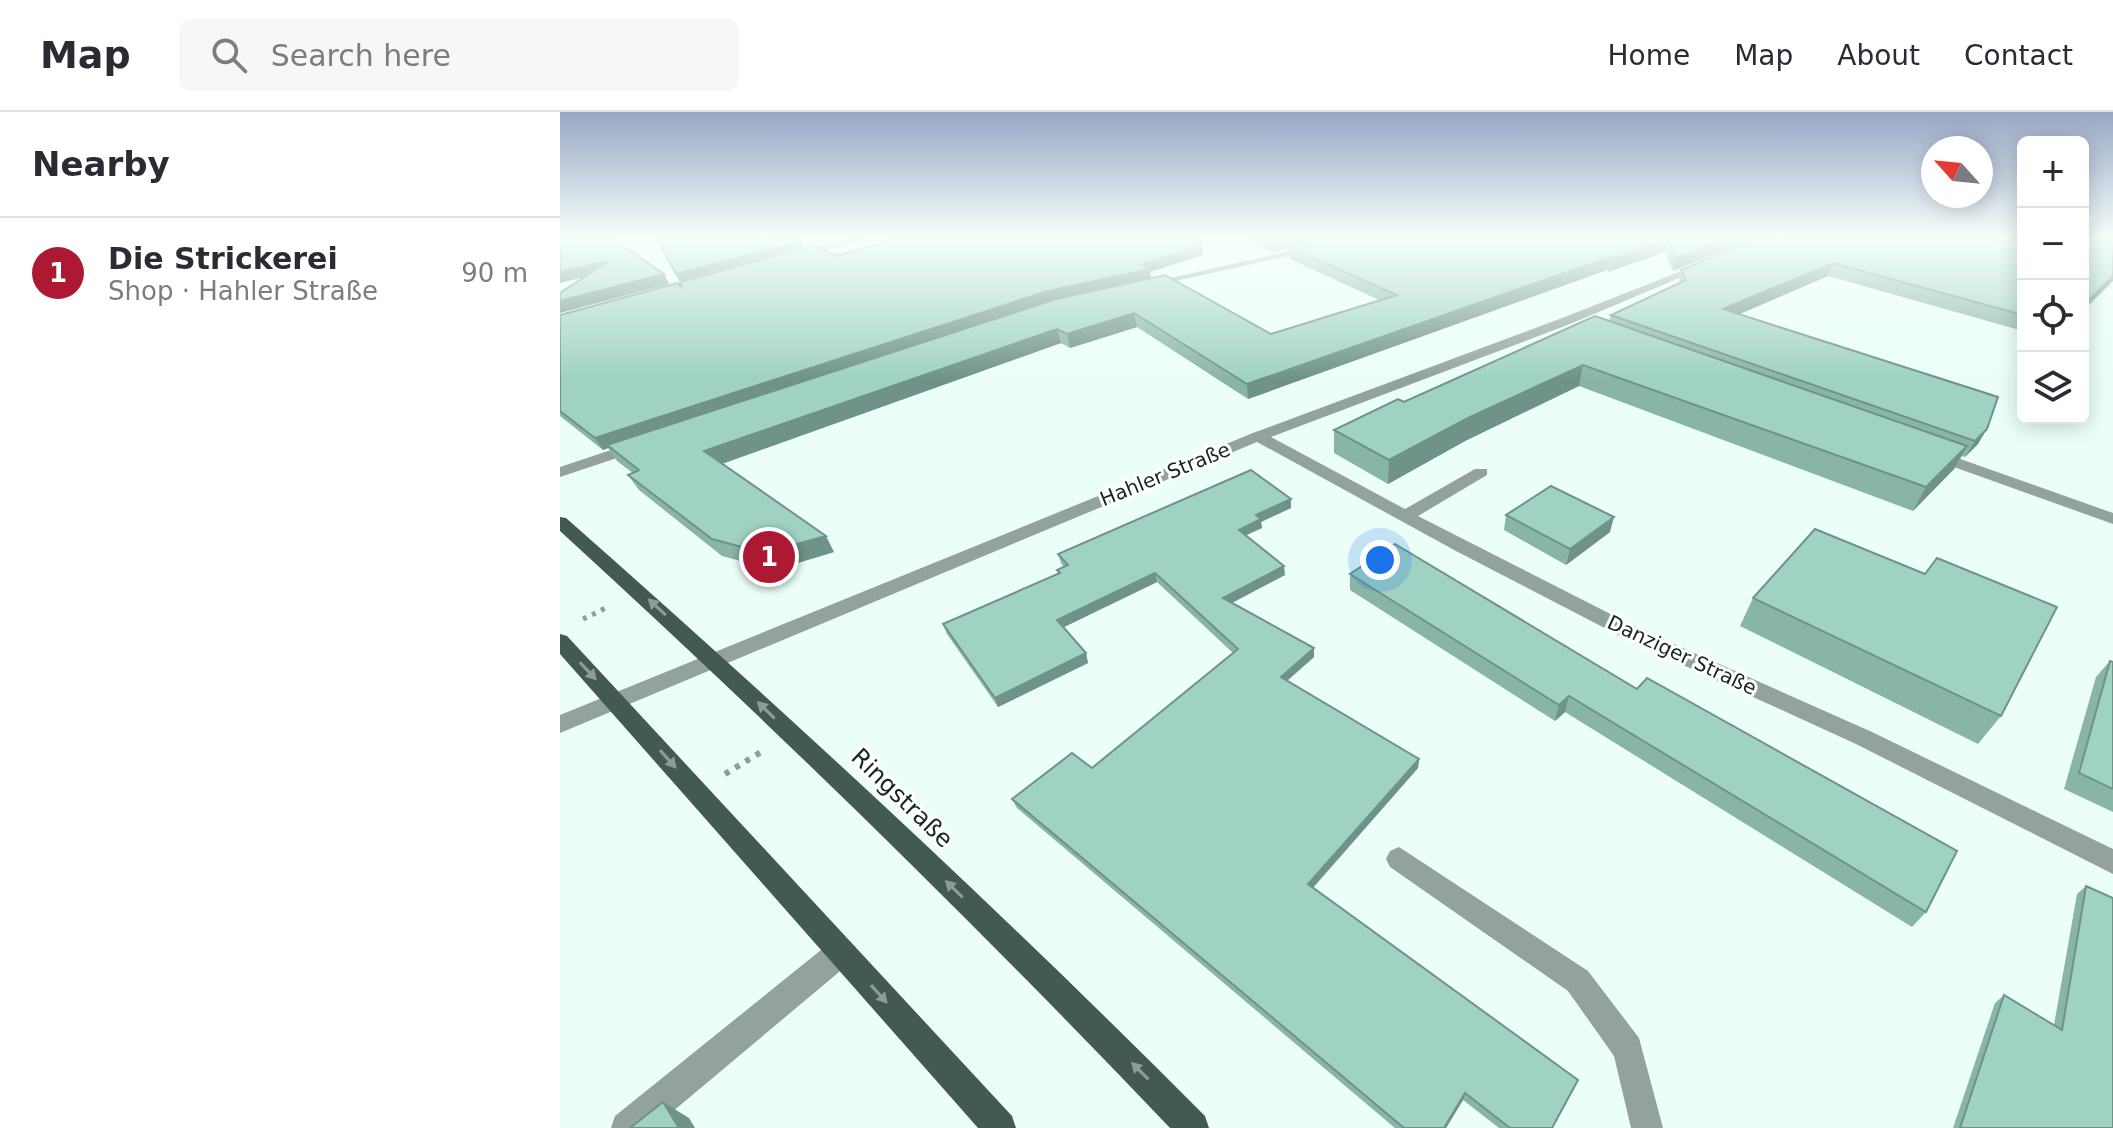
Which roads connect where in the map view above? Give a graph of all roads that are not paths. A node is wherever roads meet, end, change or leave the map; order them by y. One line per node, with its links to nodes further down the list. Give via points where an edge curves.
1 (1148, 284): 3 (street)
2 (1656, 284): 4 (street, Hahler Straße)
3 (1136, 287)
4 (1566, 321): 5 (street); 6 (street, Hahler Straße)
5 (1595, 332)
6 (1258, 436): 11 (street, Danziger Straße); 15 (street, Hahler Straße)
7 (648, 443): 9 (street)
8 (1921, 450): 12 (street)
9 (560, 472)
10 (1481, 472): 11 (street)
11 (1406, 516): 19 (street, Danziger Straße, via 1631,633 1864,738)
12 (2113, 519)
13 (560, 522): 15 (main road, Ringstraße, one-way to 13)
14 (567, 632): 16 (main road, one-way to 16)
15 (714, 660): 16 (street, Hahler Straße); 23 (main road, Ringstraße, one-way to 15, via 1040,971)
16 (616, 701): 17 (street, Hahler Straße); 20 (main road, one-way to 20)
17 (560, 724)
18 (1399, 859): 24 (street, via 1578,981 1628,1049)
19 (2113, 862)
20 (841, 952): 21 (street); 22 (main road, one-way to 22)
21 (627, 1128)
22 (1000, 1128)
23 (1193, 1128)
24 (1647, 1128)

